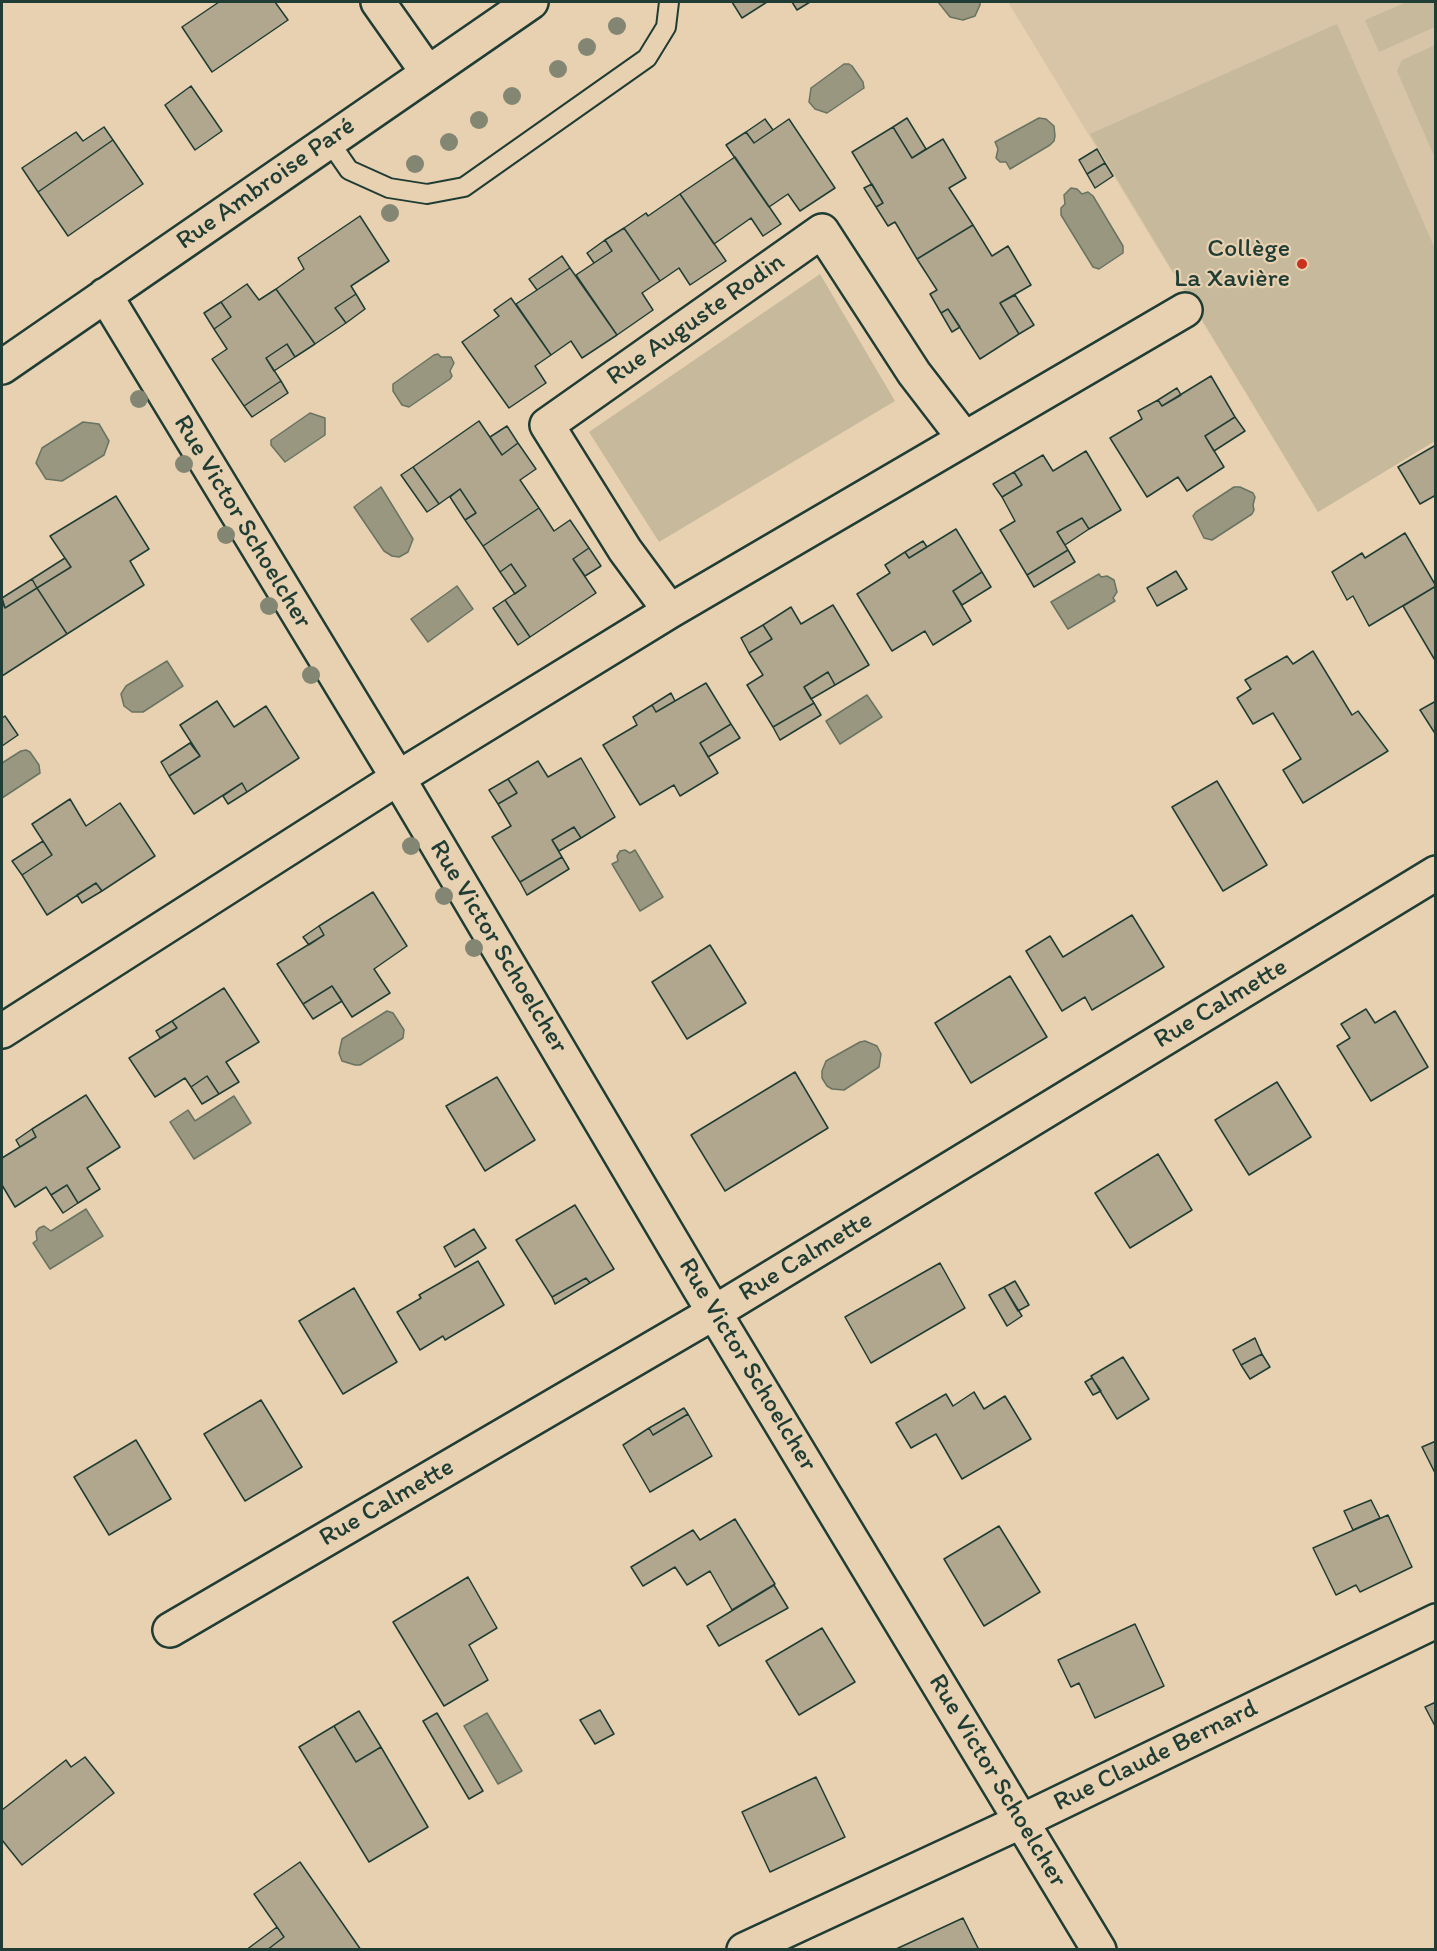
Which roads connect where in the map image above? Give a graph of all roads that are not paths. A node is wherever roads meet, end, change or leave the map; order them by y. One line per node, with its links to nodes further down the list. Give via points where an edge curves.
1 (378, 2): 4 (street)
2 (531, 2): 4 (street, Rue Ambroise Paré)
3 (669, 2): 5 (lane, via 666,27 648,58 464,187 426,194 389,188 349,170)
4 (428, 73): 5 (street, Rue Ambroise Paré)
5 (328, 141): 6 (street, Rue Ambroise Paré)
6 (105, 295): 8 (street, Rue Ambroise Paré); 11 (street, Rue Victor Schoelcher)
7 (1185, 310): 9 (street)
8 (2, 367)
9 (963, 438): 10 (street); 10 (street, Rue Auguste Rodin, via 914,373 822,231 547,425 625,550)
10 (670, 611): 11 (street)
11 (398, 778): 13 (street); 14 (street, Rue Victor Schoelcher)
12 (1436, 873): 14 (street, Rue Calmette)
13 (2, 1031)
14 (715, 1312): 16 (street, Rue Calmette); 17 (street, Rue Victor Schoelcher)
15 (1436, 1621): 17 (street, Rue Claude Bernard)
16 (170, 1630)
17 (1022, 1821): 18 (street, Rue Claude Bernard); 19 (street, Rue Victor Schoelcher)
18 (744, 1950)
19 (1099, 1950)

